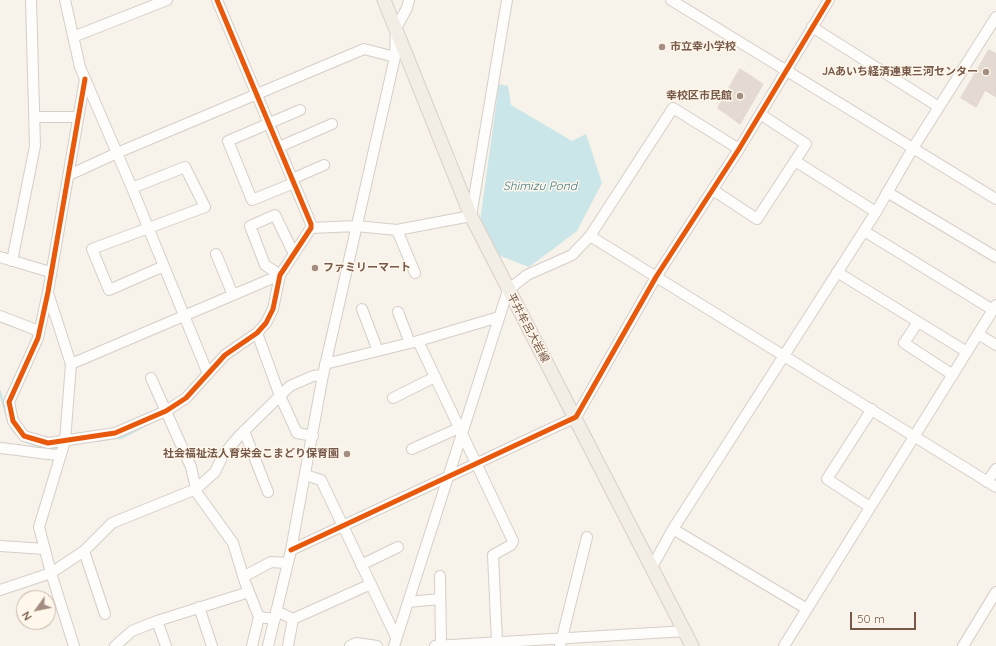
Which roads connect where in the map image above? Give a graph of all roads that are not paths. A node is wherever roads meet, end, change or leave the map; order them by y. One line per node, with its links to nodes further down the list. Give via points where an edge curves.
1 (31, 0): 21 (street)
2 (65, 0): 13 (street)
3 (167, 0): 13 (street)
4 (217, 0): 17 (street)
5 (384, 0): 12 (main road, 平井牟呂大岩線)
6 (409, 0): 12 (street)
7 (507, 0): 38 (street)
8 (670, 0): 15 (street)
9 (829, 0): 11 (street)
10 (996, 17): 18 (street)
11 (812, 27): 15 (street); 18 (street)
12 (396, 28): 14 (street); 38 (main road, 平井牟呂大岩線)
13 (73, 37): 16 (street)
14 (395, 56): 17 (street, via 364,49); 39 (street)
15 (786, 70): 20 (street); 26 (street)
16 (85, 79): 22 (street); 28 (street)
17 (257, 96): 23 (street); 28 (street)
18 (939, 107): 26 (street)
19 (300, 110): 23 (street)
20 (760, 114): 27 (street); 29 (street, via 806,144)
21 (34, 117): 22 (street); 49 (street, via 35,146)
22 (78, 117): 31 (street)
23 (269, 123): 25 (street); 32 (street, via 228,141 252,200)
24 (332, 124): 25 (street)
25 (279, 147): 32 (street)
26 (914, 148): 35 (street); 36 (street)
27 (739, 149): 34 (street); 44 (street, via 673,108)
28 (117, 153): 31 (street); 33 (street)
29 (795, 161): 34 (street, via 757,219); 37 (street)
30 (324, 165): 32 (street)
31 (69, 176): 51 (street)
32 (293, 181): 40 (street)
33 (132, 188): 41 (street); 41 (street, via 185,167 205,207)
34 (713, 190): 55 (street)
35 (887, 192): 37 (street); 47 (street)
36 (996, 199)
37 (876, 212): 43 (street)
38 (471, 216): 42 (street); 56 (main road, 平井牟呂大岩線)
39 (356, 226): 40 (street); 42 (street); 75 (street)
40 (311, 228): 46 (street)
41 (148, 229): 50 (street); 50 (street, via 128,234 92,249 109,290)
42 (396, 230): 53 (street)
43 (864, 231): 52 (street); 59 (street)
44 (590, 236): 55 (street); 56 (street, via 572,255 527,275)
45 (216, 254): 58 (street)
46 (294, 254): 54 (street); 54 (street, via 275,215 250,226 265,265)
47 (996, 257)
48 (0, 258): 49 (street)
49 (12, 261): 51 (street)
50 (164, 266): 62 (street)
51 (50, 272): 57 (street)
52 (838, 272): 65 (street); 73 (street)
53 (416, 273)
54 (280, 275): 58 (street); 67 (street, via 273,309)
55 (656, 277): 73 (street); 85 (street)
56 (508, 290): 64 (street); 85 (main road, 平井牟呂大岩線)
57 (48, 292): 66 (street); 74 (street)
58 (233, 295): 62 (street)
59 (994, 307): 68 (street)
60 (362, 309): 71 (street)
61 (398, 312): 69 (street)
62 (184, 315): 74 (street); 76 (street)
63 (0, 316): 66 (street)
64 (499, 317): 69 (street); 86 (street)
65 (918, 322): 72 (street); 77 (street, via 904,343)
66 (39, 331): 90 (street, via 32,354 10,396 10,409 13,421 24,436)
67 (257, 333): 76 (street, via 225,355); 81 (street)
68 (978, 334): 70 (street); 72 (street)
69 (414, 342): 71 (street); 79 (street)
70 (996, 345)
71 (378, 351): 75 (street)
72 (967, 352): 77 (street)
73 (784, 356): 83 (street); 102 (street)
74 (71, 364): 90 (street)
75 (325, 364): 78 (street)
76 (208, 374): 84 (street, via 186,398)
77 (952, 375): 89 (street)
78 (322, 376): 81 (street, via 313,376 290,386); 88 (street)
79 (435, 377): 82 (street); 86 (street)
80 (151, 378): 84 (street)
81 (280, 396): 87 (street); 88 (street, via 297,433)
82 (393, 398)
83 (872, 409): 89 (street); 100 (street, via 827,479)
84 (166, 411): 90 (street, via 115,433); 98 (street, via 191,467)
85 (576, 417): 93 (street); 111 (main road, 平井牟呂大岩線)
86 (460, 430): 92 (street); 93 (street); 96 (street)
87 (244, 431): 98 (street, via 223,455 215,472); 99 (street)
88 (313, 436): 95 (street)
89 (915, 436): 97 (street); 100 (street)
90 (63, 447): 91 (street, via 38,454); 106 (street, via 39,527)
91 (0, 448)
92 (412, 449)
93 (476, 465): 96 (street); 130 (street, via 513,541 511,545 493,555)
94 (996, 469): 97 (street)
95 (305, 475): 101 (street, via 321,480); 107 (street)
96 (447, 478): 101 (street); 120 (street)
97 (992, 484)
98 (196, 489): 108 (street, via 112,523); 114 (street, via 232,543)
99 (268, 492)
100 (870, 508): 122 (street)
101 (344, 527): 107 (street); 110 (street)
102 (673, 528): 111 (street); 122 (street)
103 (587, 537): 131 (street)
104 (0, 546): 106 (street)
105 (398, 547): 110 (street)
106 (45, 549): 112 (street)
107 (291, 550): 109 (street)
108 (84, 551): 112 (street); 123 (street)
109 (287, 563): 114 (street, via 272,562); 124 (street)
110 (361, 565): 115 (street)
111 (652, 567): 128 (main road, 平井牟呂大岩線)
112 (51, 573): 116 (street); 133 (street)
113 (440, 576): 119 (street)
114 (243, 577): 117 (street)
115 (371, 584): 126 (street); 129 (street)
116 (0, 590)
117 (249, 592): 121 (street); 125 (street)
118 (996, 592): 146 (street)
119 (440, 599): 120 (street); 143 (street)
120 (408, 602): 129 (street)
121 (199, 607): 127 (street); 136 (street)
122 (807, 609): 145 (street)
123 (105, 614)
124 (276, 615): 125 (street); 126 (street); 138 (street)
125 (259, 617): 137 (street)
126 (293, 619): 139 (street)
127 (157, 621): 134 (street, via 132,631); 135 (street)
128 (686, 631): 131 (street); 144 (main road, 平井牟呂大岩線)
129 (395, 642)
130 (497, 642): 131 (street); 132 (street)
131 (561, 642)
132 (454, 645): 143 (street)
133 (74, 646)
134 (115, 646)
135 (166, 646)
136 (212, 646)
137 (252, 646)
138 (268, 646)
139 (288, 646)
140 (350, 646): 141 (street, via 356,643)
141 (376, 646)
142 (435, 646): 143 (street)
143 (441, 646)
144 (692, 646)
145 (784, 646)
146 (963, 646)

